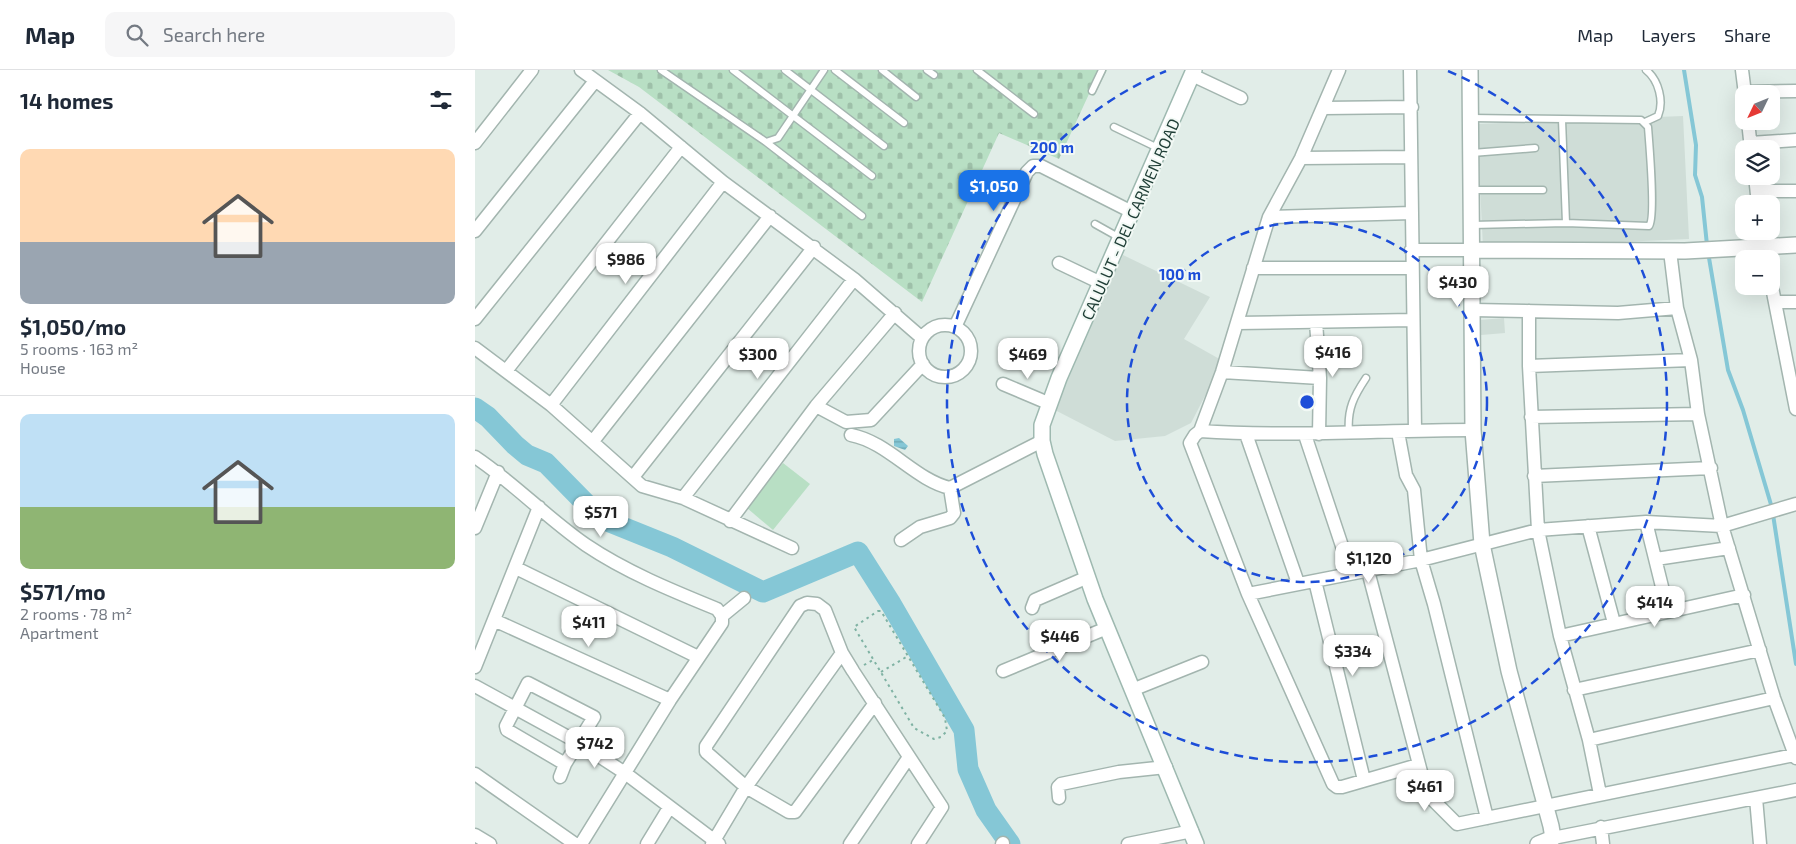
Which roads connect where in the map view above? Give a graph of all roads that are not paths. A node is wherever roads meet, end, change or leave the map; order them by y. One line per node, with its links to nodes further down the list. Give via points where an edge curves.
1 (532, 70): 40 (street)
2 (581, 70): 19 (street)
3 (661, 70): 38 (lane)
4 (733, 70): 31 (lane)
5 (785, 70): 21 (lane)
6 (824, 70): 21 (lane)
7 (835, 70): 35 (lane)
8 (881, 70): 25 (lane)
9 (927, 70): 18 (lane)
10 (977, 70): 30 (lane)
11 (1102, 70): 22 (lane)
12 (1339, 70): 28 (street)
13 (1410, 70): 27 (street)
14 (1470, 70): 32 (street)
15 (1646, 70): 34 (lane, via 1658,87 1661,110 1655,119)
16 (1742, 70): 20 (street)
17 (1193, 73): 26 (street); 44 (street, CALULUT - DEL CARMEN ROAD)
18 (934, 75)
19 (595, 81): 29 (street); 62 (street)
20 (1744, 85)
21 (810, 89): 31 (lane); 41 (lane)
22 (1093, 91)
23 (1796, 91): 24 (street)
24 (1780, 92)
25 (916, 97)
26 (1241, 98)
27 (1411, 107): 28 (street); 46 (street)
28 (1324, 108): 47 (street)
29 (640, 114): 42 (street); 81 (street)
30 (1034, 114)
31 (792, 115): 38 (lane, via 778,138); 48 (lane)
32 (1471, 118): 33 (lane); 45 (street)
33 (1563, 120): 34 (lane, via 1637,119); 59 (lane)
34 (1645, 122): 59 (lane, via 1649,142 1651,224)
35 (904, 123)
36 (1114, 127): 44 (lane)
37 (1796, 140): 39 (street)
38 (766, 142): 57 (lane)
39 (1780, 142)
40 (475, 143)
41 (884, 146)
42 (681, 147): 49 (street); 92 (street)
43 (1535, 148): 45 (lane)
44 (1161, 150): 54 (street, CALULUT - DEL CARMEN ROAD)
45 (1472, 153): 50 (street)
46 (1411, 157): 47 (street); 55 (street)
47 (1301, 158): 58 (street)
48 (871, 176)
49 (723, 182): 56 (street); 99 (street)
50 (1472, 190): 51 (lane); 61 (street)
51 (1543, 190)
52 (1796, 191): 53 (street)
53 (1774, 195)
54 (1132, 212): 63 (street, CALULUT - DEL CARMEN ROAD); 85 (street, via 1041,166 1033,166 1027,172)
55 (1412, 213): 58 (street); 66 (street)
56 (770, 216): 65 (street); 112 (street)
57 (862, 216)
58 (1269, 217): 70 (street)
59 (1565, 223): 61 (lane)
60 (1095, 224): 63 (lane)
61 (1472, 225): 67 (street)
62 (475, 230)
63 (1120, 238): 73 (street, CALULUT - DEL CARMEN ROAD)
64 (1796, 245): 68 (street)
65 (814, 247): 72 (street); 118 (street)
66 (1411, 250): 67 (street); 71 (street)
67 (1472, 250): 68 (street); 78 (street)
68 (1677, 251): 77 (street)
69 (1059, 263): 73 (street)
70 (1253, 268): 71 (street); 84 (street)
71 (1411, 268): 82 (street)
72 (854, 279): 80 (street); 120 (street)
73 (1101, 284): 97 (street, CALULUT - DEL CARMEN ROAD)
74 (1774, 295): 75 (street)
75 (1775, 302): 76 (street); 88 (street)
76 (1796, 302)
77 (1677, 308): 79 (street, via 1618,313); 89 (street)
78 (1473, 310): 79 (street); 104 (street)
79 (1529, 311): 91 (street)
80 (895, 313): 86 (street); 100 (street)
81 (475, 319)
82 (1412, 320): 83 (street); 103 (street)
83 (1316, 322): 84 (street); 94 (street)
84 (1237, 323): 93 (street)
85 (955, 327): 86 (street, via 943,325 931,329); 90 (street, via 964,333 971,352 963,369 957,374 942,376 927,370)
86 (922, 338): 90 (street, via 919,356)
87 (475, 348): 92 (street)
88 (1790, 354): 98 (street)
89 (1691, 360): 91 (street); 101 (street)
90 (923, 364): 100 (street, via 871,420 846,422)
91 (1529, 366): 102 (street)
92 (506, 371): 99 (street)
93 (1222, 372): 94 (street); 105 (street)
94 (1320, 378): 109 (street)
95 (1366, 378): 106 (lane, via 1350,405)
96 (1003, 384): 97 (street)
97 (1048, 403): 113 (street, CALULUT - DEL CARMEN ROAD)
98 (1795, 403)
99 (551, 405): 112 (street)
100 (816, 406): 123 (street)
101 (1698, 414): 102 (street); 115 (street)
102 (1531, 417): 117 (street)
103 (1415, 430): 104 (street); 107 (street)
104 (1473, 430): 130 (street)
105 (1200, 431): 108 (street); 141 (street, via 1190,443)
106 (1349, 432): 107 (street); 109 (street)
107 (1398, 432): 134 (street, via 1404,466 1414,490)
108 (1246, 434): 111 (street); 140 (street)
109 (1319, 434): 111 (street)
110 (851, 435): 119 (street, via 875,444)
111 (1305, 435): 137 (street)
112 (593, 441): 118 (street)
113 (1042, 441): 119 (street); 138 (street, CALULUT - DEL CARMEN ROAD)
114 (475, 457): 116 (street)
115 (1711, 468): 117 (street); 126 (street)
116 (498, 472): 122 (street); 127 (street)
117 (1534, 476): 128 (street)
118 (633, 477): 120 (street, via 642,486)
119 (950, 488): 129 (street, via 954,513 950,518 920,527)
120 (683, 498): 123 (street)
121 (1796, 504): 126 (street)
122 (539, 507): 135 (street); 146 (street, via 586,545 717,609)
123 (730, 521): 131 (street)
124 (1646, 522): 125 (street); 126 (street); 133 (street)
125 (1587, 526): 128 (street); 148 (street)
126 (1722, 526): 132 (street)
127 (475, 528)
128 (1538, 530): 130 (street); 150 (street)
129 (901, 540)
130 (1482, 544): 134 (street); 180 (street, via 1509,671)
131 (792, 548)
132 (1729, 548): 133 (street); 142 (street)
133 (1656, 559): 145 (street)
134 (1421, 560): 136 (street); 182 (street)
135 (516, 568): 147 (street); 153 (street)
136 (1368, 571): 137 (street); 169 (street)
137 (1351, 573): 139 (street)
138 (1088, 577): 144 (street, via 1035,600); 149 (street, CALULUT - DEL CARMEN ROAD)
139 (1315, 581): 140 (street); 174 (street)
140 (1298, 583): 141 (street)
141 (1248, 594): 174 (street, via 1333,784 1342,787)
142 (1744, 595): 145 (street); 151 (street)
143 (744, 598): 146 (street)
144 (1031, 608)
145 (1668, 611): 148 (street)
146 (722, 616): 153 (street, via 722,623)
147 (495, 620): 155 (street); 161 (street)
148 (1614, 622): 150 (street)
149 (1107, 628): 156 (street); 158 (street, CALULUT - DEL CARMEN ROAD)
150 (1560, 636): 159 (street)
151 (1760, 650): 159 (street); 160 (street)
152 (842, 653): 162 (street); 175 (street); 175 (street, via 825,610 817,604 800,606 706,746 709,757)
153 (698, 658): 161 (street)
154 (1202, 662): 158 (street)
155 (475, 667)
156 (1003, 671)
157 (475, 686): 163 (street)
158 (1132, 690): 170 (street, CALULUT - DEL CARMEN ROAD)
159 (1574, 690): 164 (street)
160 (1774, 698): 164 (street); 167 (street)
161 (670, 700): 171 (street)
162 (875, 703): 166 (street); 175 (street, via 795,812 789,812)
163 (515, 708): 165 (street); 165 (street, via 529,679 596,712); 168 (street, via 505,733)
164 (1589, 740): 177 (street)
165 (579, 743): 168 (street); 171 (street)
166 (909, 756): 192 (street); 193 (street, via 942,807)
167 (1795, 756): 177 (street)
168 (565, 764): 173 (street)
169 (1418, 765): 174 (street); 182 (street, via 1431,798 1457,824)
170 (1166, 767): 178 (street, via 1119,772 1061,784 1058,787); 185 (street, CALULUT - DEL CARMEN ROAD)
171 (625, 773): 181 (street); 190 (street)
172 (475, 774): 189 (street)
173 (560, 777)
174 (1364, 780)
175 (746, 787): 187 (street)
176 (1796, 790): 179 (street)
177 (1600, 794): 180 (street)
178 (1059, 798)
179 (1756, 798): 183 (street); 197 (street)
180 (1547, 806): 182 (street); 186 (street)
181 (669, 808): 187 (street); 191 (street)
182 (1487, 818)
183 (1601, 827): 186 (street); 196 (street)
184 (475, 835): 188 (street)
185 (1194, 837): 194 (street)
186 (1553, 838): 195 (street)
187 (715, 843)
188 (490, 844)
189 (575, 844)
190 (581, 844)
191 (647, 844)
192 (850, 844)
193 (917, 844)
194 (1128, 844)
195 (1538, 844)
196 (1603, 844)
197 (1760, 844)

